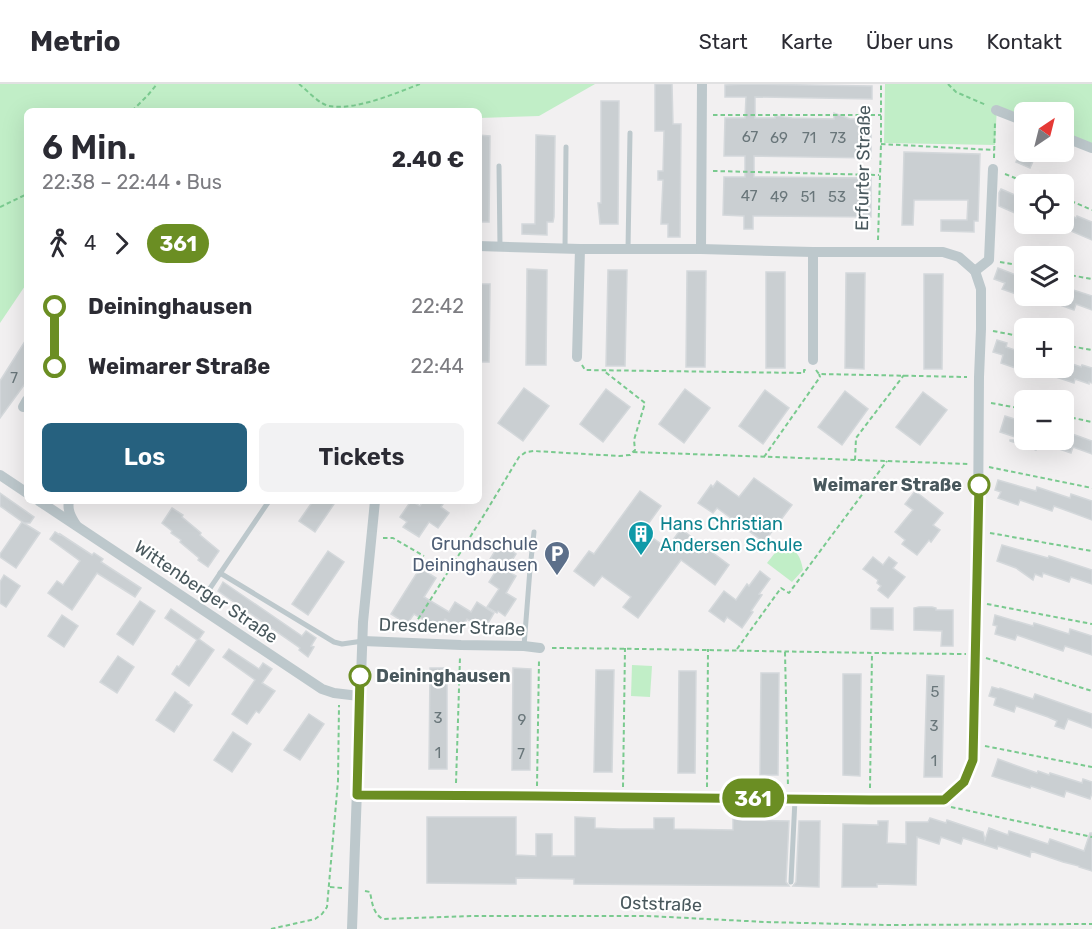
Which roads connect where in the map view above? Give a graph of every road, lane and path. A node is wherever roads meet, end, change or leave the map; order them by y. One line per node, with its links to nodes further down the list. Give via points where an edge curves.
1 (157, 84): 8 (path)
2 (299, 84): 7 (path)
3 (420, 84): 7 (path, via 378,100)
4 (702, 84): 10 (street)
5 (880, 84): 11 (path, Erfurter Straße)
6 (948, 84): 9 (path, via 956,92)
7 (328, 106)
8 (135, 108)
9 (996, 110): 12 (street); 18 (path)
10 (702, 115): 11 (path); 21 (street)
11 (881, 115): 15 (path, Erfurter Straße)
12 (1014, 117)
13 (630, 134): 32 (lane)
14 (1074, 141): 17 (street)
15 (881, 144): 18 (path); 22 (path, Erfurter Straße)
16 (566, 147): 30 (lane)
17 (1092, 148)
18 (994, 150): 20 (path)
19 (499, 166): 29 (lane)
20 (993, 169): 23 (path); 36 (street)
21 (701, 171): 22 (path); 33 (street)
22 (879, 175): 35 (path, Erfurter Straße)
23 (1014, 178)
24 (24, 195): 26 (path)
25 (1074, 202): 27 (path)
26 (0, 207)
27 (1092, 210)
28 (482, 246): 29 (street, Erfurter Straße)
29 (500, 247): 30 (street, Erfurter Straße)
30 (565, 248): 31 (street, Erfurter Straße)
31 (580, 249): 32 (street, Erfurter Straße); 45 (street)
32 (628, 249): 33 (street, Erfurter Straße)
33 (701, 249): 34 (street, Erfurter Straße)
34 (813, 252): 35 (street, Erfurter Straße); 46 (street)
35 (878, 252): 38 (street, Erfurter Straße, via 943,252 959,257)
36 (989, 260): 37 (path); 38 (street)
37 (1014, 264)
38 (975, 271): 41 (street, via 981,289)
39 (1074, 275): 40 (path)
40 (1092, 279)
41 (981, 329): 42 (path); 50 (street)
42 (1014, 335)
43 (1074, 347): 44 (path)
44 (1092, 351)
45 (578, 357): 47 (path, via 585,370)
46 (813, 360)
47 (604, 371): 48 (path, via 817,370); 55 (path, via 645,403)
48 (819, 374): 49 (path); 56 (path)
49 (904, 375): 50 (path); 57 (path, via 856,438)
50 (979, 377): 51 (street)
51 (979, 400): 52 (path); 59 (street)
52 (1014, 407)
53 (1074, 418): 54 (path)
54 (1092, 422)
55 (633, 452): 56 (path); 78 (path, via 619,456 534,451 519,457)
56 (764, 457): 57 (path)
57 (855, 460): 58 (path)
58 (887, 461): 59 (path); 84 (path, via 789,593 781,588)
59 (979, 465): 61 (path); 68 (street)
60 (0, 475): 62 (street)
61 (1092, 488)
62 (24, 491)
63 (44, 504): 67 (street, Wittenberger Straße)
64 (68, 504): 67 (street)
65 (267, 504): 73 (lane)
66 (375, 504): 70 (street, Dresdener Straße)
67 (76, 525): 75 (street, Wittenberger Straße)
68 (978, 531): 71 (path); 74 (street)
69 (534, 532): 80 (lane)
70 (372, 537): 72 (path, via 393,538); 77 (street, Dresdener Straße)
71 (1092, 550)
72 (424, 556)
73 (220, 573): 75 (lane); 77 (lane, via 334,642)
74 (976, 602): 76 (path); 87 (street)
75 (198, 606): 89 (street, Wittenberger Straße, via 322,689)
76 (1092, 624)
77 (363, 640): 78 (street, Dresdener Straße); 90 (street, Dresdener Straße)
78 (404, 642): 79 (street, Dresdener Straße)
79 (461, 645): 80 (street, Dresdener Straße); 94 (path)
80 (524, 646): 81 (street, Dresdener Straße)
81 (540, 648): 82 (path); 95 (path)
82 (625, 648): 83 (path); 96 (path)
83 (708, 649): 84 (path); 97 (path)
84 (736, 650): 85 (path)
85 (785, 652): 86 (path); 98 (path)
86 (872, 653): 87 (path); 99 (path)
87 (975, 654): 88 (path); 91 (street)
88 (1092, 691)
89 (340, 694): 90 (street, Wittenberger Straße); 103 (path)
90 (359, 696): 93 (street, Dresdener Straße)
91 (973, 744): 92 (path); 100 (street, via 973,760 964,782)
92 (1092, 767)
93 (357, 795): 94 (street); 104 (street, Dresdener Straße)
94 (455, 796): 95 (street)
95 (536, 796): 96 (street)
96 (623, 797): 97 (street)
97 (707, 798): 98 (street)
98 (791, 799): 99 (street); 102 (lane)
99 (870, 800): 100 (street)
100 (944, 800): 101 (path, via 951,808)
101 (1092, 837)
102 (791, 882)
103 (330, 887): 104 (path, Oststraße); 106 (path, via 327,907 315,919)
104 (353, 890): 105 (path, Oststraße, via 370,892 375,912 383,919 636,916 886,925); 107 (street, Dresdener Straße)
105 (1092, 924)
106 (271, 929)
107 (352, 929)

